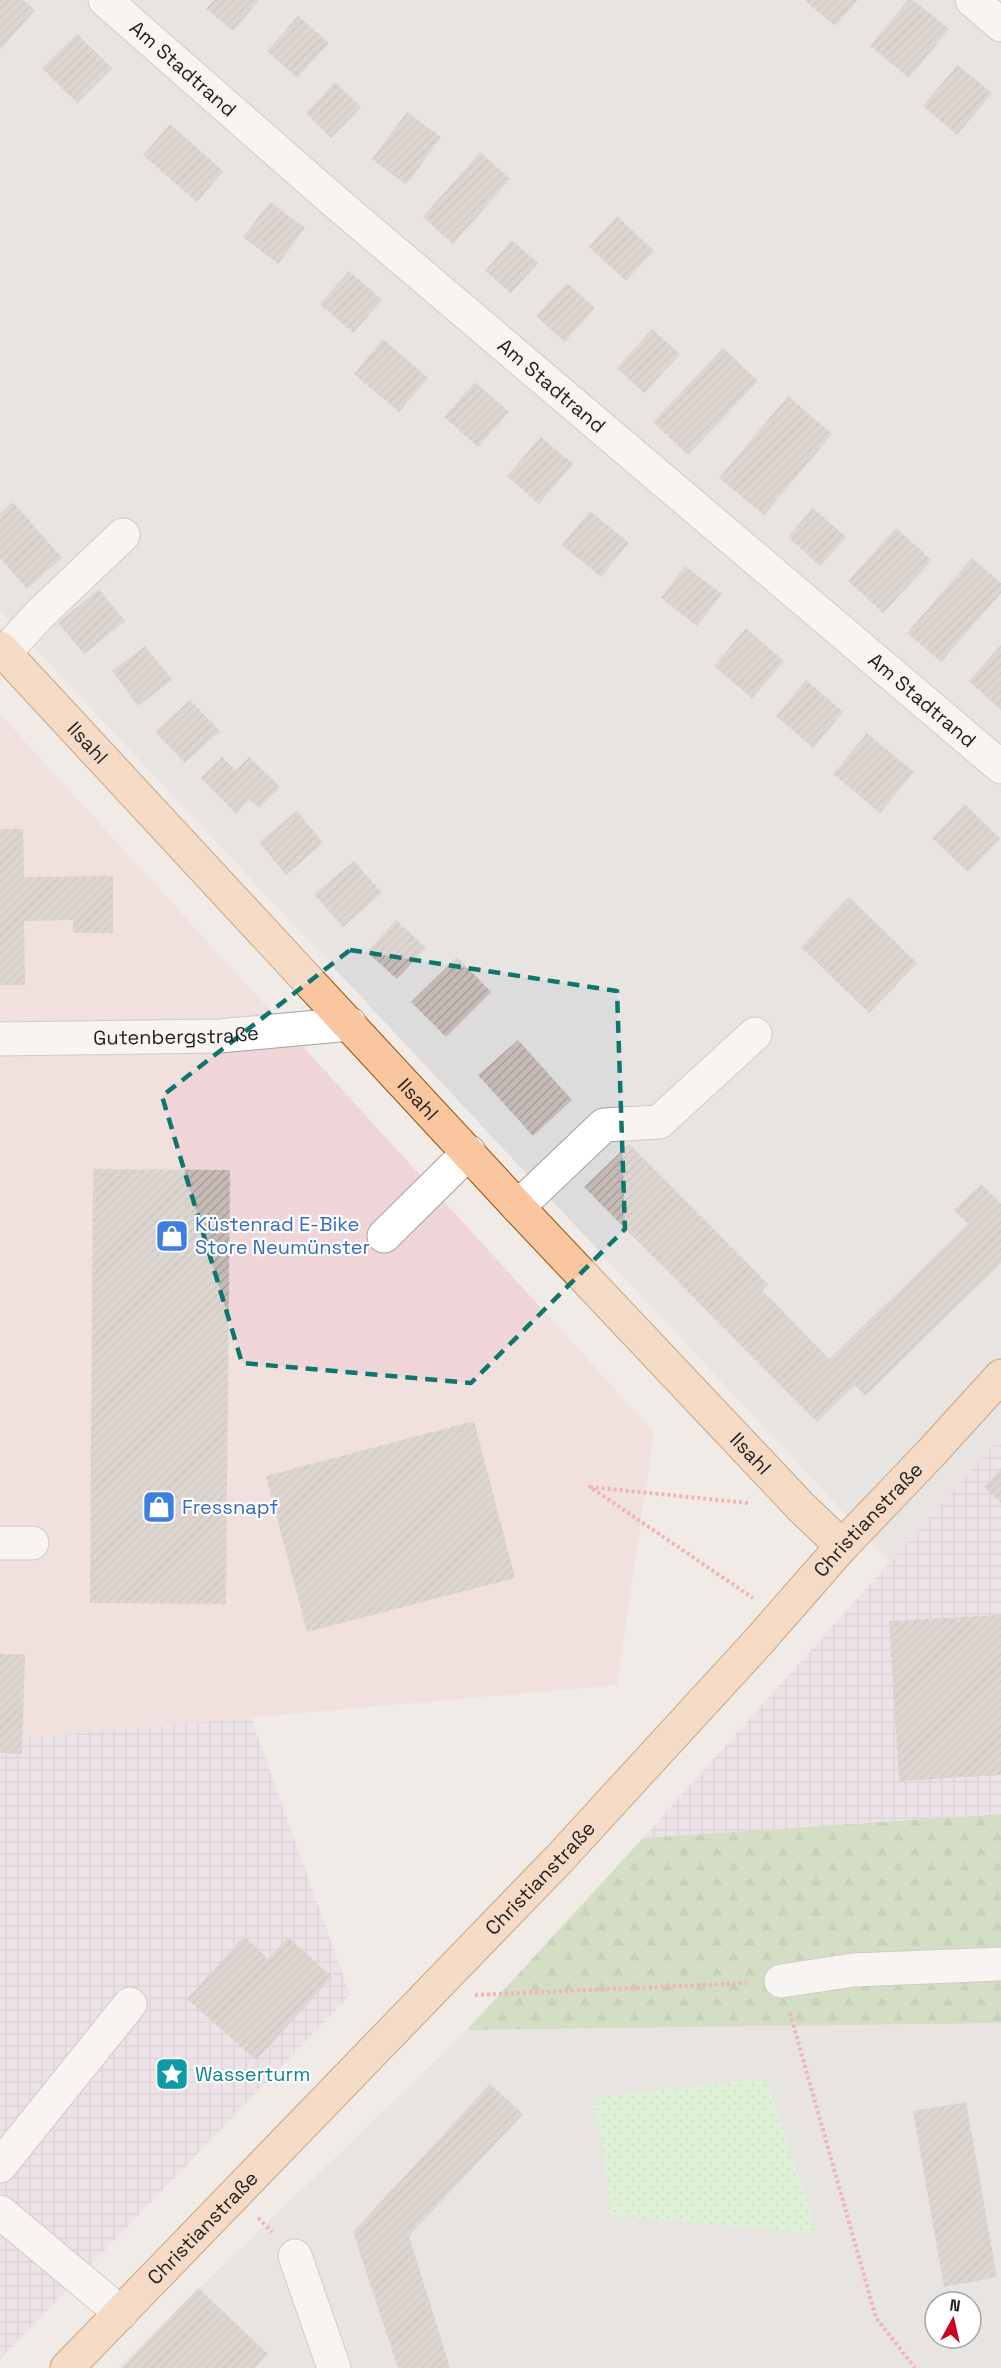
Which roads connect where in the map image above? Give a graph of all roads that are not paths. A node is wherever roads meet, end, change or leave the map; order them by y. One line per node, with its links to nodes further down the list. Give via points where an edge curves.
1 (105, 0): 6 (street, Am Stadtrand, via 333,200)
2 (972, 0): 3 (street)
3 (1001, 25)
4 (123, 535): 5 (street)
5 (2, 650): 7 (main road, Ilsahl)
6 (1001, 767)
7 (350, 1024): 9 (street, Gutenbergstraße, via 220,1035); 10 (main road, Ilsahl)
8 (755, 1034): 11 (street, via 659,1122 604,1125)
9 (0, 1039)
10 (469, 1152): 11 (main road, Ilsahl); 12 (street)
11 (518, 1207): 16 (main road, Ilsahl)
12 (384, 1236)
13 (1001, 1376): 16 (main road, Christianstraße)
14 (0, 1543): 15 (street)
15 (32, 1543)
16 (842, 1546): 23 (main road, Christianstraße, via 590,1826)
17 (1001, 1964): 18 (street, via 853,1970)
18 (781, 1981)
19 (130, 2004): 20 (street)
20 (0, 2166)
21 (0, 2212): 23 (street)
22 (296, 2256): 25 (street)
23 (121, 2313): 24 (main road, Christianstraße)
24 (67, 2368)
25 (334, 2368)

